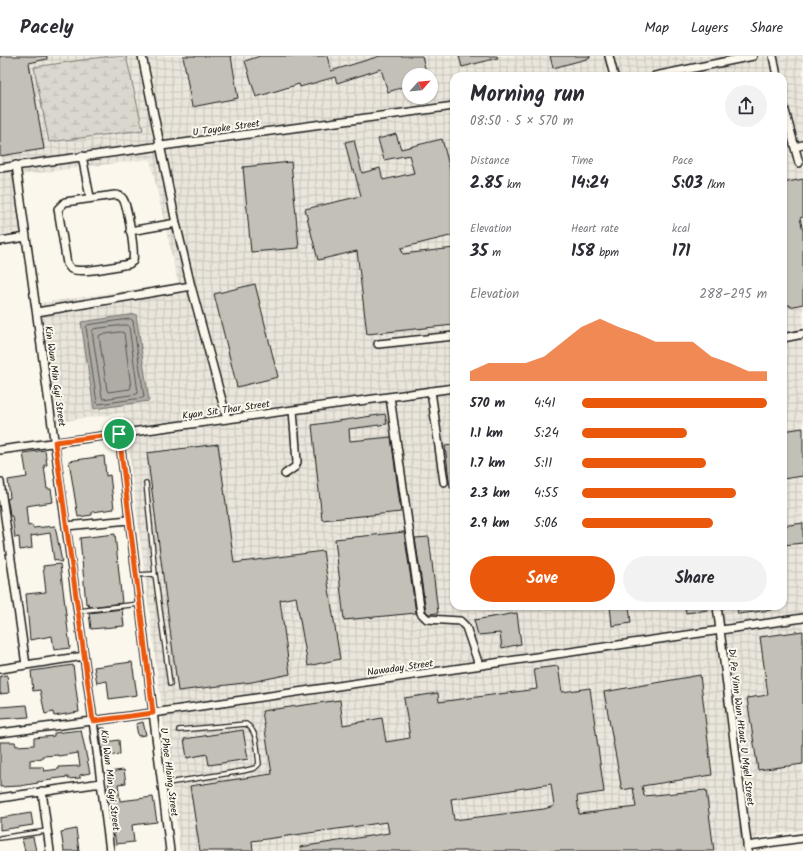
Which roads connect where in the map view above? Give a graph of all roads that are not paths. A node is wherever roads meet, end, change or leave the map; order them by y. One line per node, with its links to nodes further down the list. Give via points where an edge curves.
1 (142, 56): 11 (street)
2 (609, 56): 5 (street)
3 (753, 56): 6 (street)
4 (773, 56): 7 (street)
5 (613, 72)
6 (675, 72)
7 (776, 72)
8 (450, 107): 11 (street, U Tayoke Street)
9 (787, 118): 12 (street)
10 (803, 145): 12 (street)
11 (160, 146): 13 (street, U Tayoke Street); 18 (street)
12 (795, 147): 14 (street)
13 (82, 156): 15 (street, U Tayoke Street); 17 (street)
14 (799, 163)
15 (16, 165): 16 (street, U Tayoke Street); 20 (street, Kin Wun Min Gyi Street)
16 (0, 168)
17 (90, 197): 19 (street, via 120,196 124,200); 19 (street, via 65,202 58,209 67,264 71,269 80,271 129,264 134,256)
18 (176, 223): 19 (street); 22 (street)
19 (130, 231)
20 (26, 237): 21 (street); 23 (street, Kin Wun Min Gyi Street)
21 (0, 241)
22 (191, 286): 23 (street); 32 (street)
23 (37, 312): 34 (street, Kin Wun Min Gyi Street)
24 (803, 334): 26 (street)
25 (450, 336): 27 (street)
26 (787, 337)
27 (378, 344)
28 (450, 389): 29 (street, Kyan Sit Thar Street)
29 (431, 391): 30 (street, Kyan Sit Thar Street); 38 (street)
30 (390, 397): 31 (street, Kyan Sit Thar Street); 51 (street, via 421,613 427,619 460,621 466,627)
31 (293, 410): 32 (street, Kyan Sit Thar Street); 36 (street, via 297,462 295,467)
32 (227, 419): 33 (street, Kyan Sit Thar Street)
33 (119, 434): 34 (street, Kyan Sit Thar Street); 40 (street, U Phoe Hlaing Street)
34 (55, 442): 35 (street, Kyan Sit Thar Street); 41 (street, Kin Wun Min Gyi Street)
35 (0, 450)
36 (285, 474)
37 (0, 482): 50 (street)
38 (444, 482)
39 (146, 484): 42 (lane)
40 (129, 520): 41 (street); 43 (street, U Phoe Hlaing Street)
41 (66, 526): 46 (street, Kin Wun Min Gyi Street)
42 (155, 574): 43 (lane); 53 (lane)
43 (136, 575): 44 (street, U Phoe Hlaing Street)
44 (139, 604): 46 (lane); 54 (street, U Phoe Hlaing Street)
45 (718, 610): 48 (street, Di Pe Yinn Wun Htaut U Myel Street)
46 (78, 611): 49 (street, Kin Wun Min Gyi Street)
47 (803, 618): 48 (street, Nawaday Street)
48 (720, 629): 51 (street, Nawaday Street); 65 (street, Di Pe Yinn Wun Htaut U Myel Street)
49 (84, 656): 50 (street); 55 (street, Kin Wun Min Gyi Street)
50 (26, 665): 52 (street)
51 (479, 665): 54 (street, Nawaday Street)
52 (0, 669)
53 (170, 684)
54 (153, 713): 55 (street, Nawaday Street); 59 (street, U Phoe Hlaing Street)
55 (93, 721): 57 (street, Nawaday Street); 58 (street, Kin Wun Min Gyi Street)
56 (179, 730): 59 (lane, via 246,724 254,733 259,764 244,771)
57 (0, 733)
58 (101, 783): 60 (street); 67 (street, Kin Wun Min Gyi Street)
59 (162, 784): 68 (street, U Phoe Hlaing Street)
60 (42, 791): 61 (street); 62 (street)
61 (0, 798)
62 (47, 831): 63 (lane); 66 (street)
63 (0, 838)
64 (803, 838): 65 (street)
65 (748, 848)
66 (50, 851)
67 (110, 851)
68 (170, 851)

